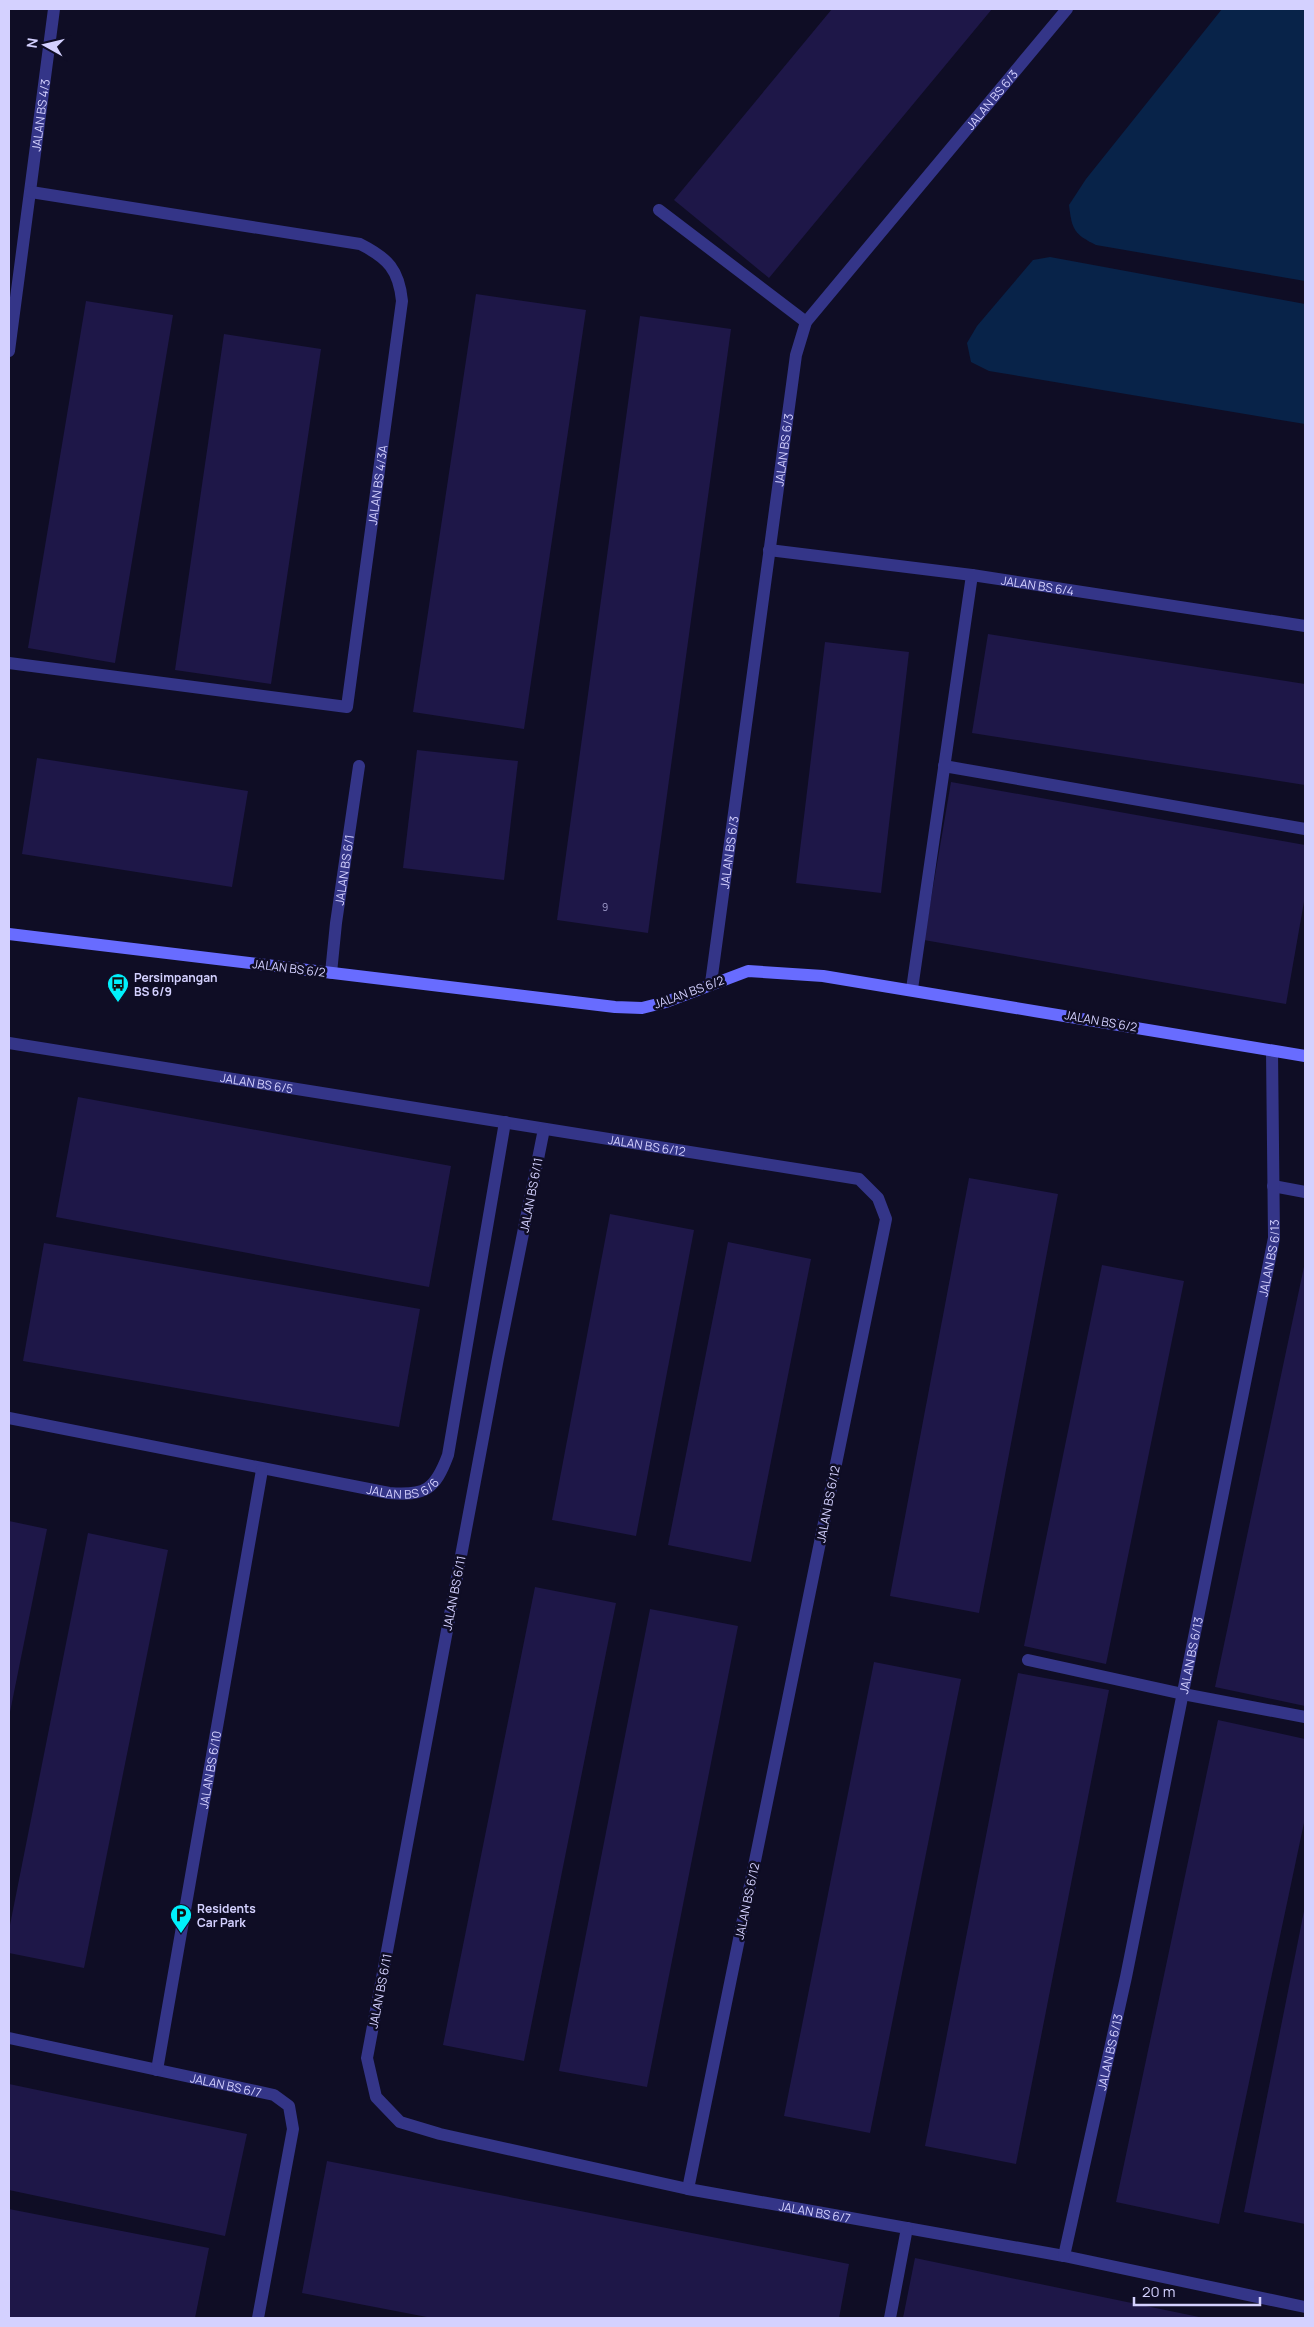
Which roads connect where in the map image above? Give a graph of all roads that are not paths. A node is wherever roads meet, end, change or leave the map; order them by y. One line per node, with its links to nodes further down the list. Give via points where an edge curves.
1 (54, 9): 3 (street, JALAN BS 4/3)
2 (1066, 9): 5 (street, JALAN BS 6/3)
3 (30, 192): 6 (street, JALAN BS 4/3); 10 (street, JALAN BS 4/3A, via 360,244 390,265 400,281 402,301 348,707)
4 (659, 210): 5 (street)
5 (806, 322): 7 (street, JALAN BS 6/3, via 796,355)
6 (9, 351)
7 (769, 550): 8 (street, JALAN BS 6/4); 16 (street, JALAN BS 6/3)
8 (972, 575): 9 (street, JALAN BS 6/4); 12 (street)
9 (1305, 626)
10 (9, 663)
11 (359, 766): 15 (street, JALAN BS 6/1)
12 (944, 766): 13 (street); 17 (street)
13 (1305, 830)
14 (9, 934): 15 (street, JALAN BS 6/2)
15 (331, 973): 16 (street, JALAN BS 6/2, via 564,1002 642,1008)
16 (712, 983): 17 (street, JALAN BS 6/2, via 748,971 823,976)
17 (912, 989): 19 (street, JALAN BS 6/2)
18 (9, 1043): 21 (street, JALAN BS 6/5)
19 (1272, 1051): 20 (street, JALAN BS 6/2); 23 (street, JALAN BS 6/13)
20 (1305, 1056)
21 (505, 1122): 22 (street, JALAN BS 6/12); 26 (street, JALAN BS 6/6, via 448,1455 440,1477 426,1491 408,1494)
22 (544, 1128): 31 (street, JALAN BS 6/11); 33 (street, JALAN BS 6/12, via 859,1179 878,1198 886,1218)
23 (1273, 1186): 24 (street); 28 (street, JALAN BS 6/13, via 1274,1238)
24 (1305, 1192)
25 (9, 1418): 26 (street, JALAN BS 6/6)
26 (262, 1470): 32 (street, JALAN BS 6/10)
27 (1028, 1660): 28 (street)
28 (1183, 1694): 29 (street); 35 (street, JALAN BS 6/13, via 1126,1977)
29 (1305, 1717)
30 (9, 2038): 32 (street, JALAN BS 6/7)
31 (367, 2058): 33 (street, JALAN BS 6/7, via 376,2097 400,2122 440,2134)
32 (157, 2070): 37 (street, JALAN BS 6/7, via 274,2095 289,2106 293,2129)
33 (688, 2189): 34 (street, JALAN BS 6/7)
34 (908, 2228): 35 (street, JALAN BS 6/7); 38 (street)
35 (1064, 2256): 36 (street, JALAN BS 6/7)
36 (1305, 2307)
37 (258, 2318)
38 (890, 2318)

